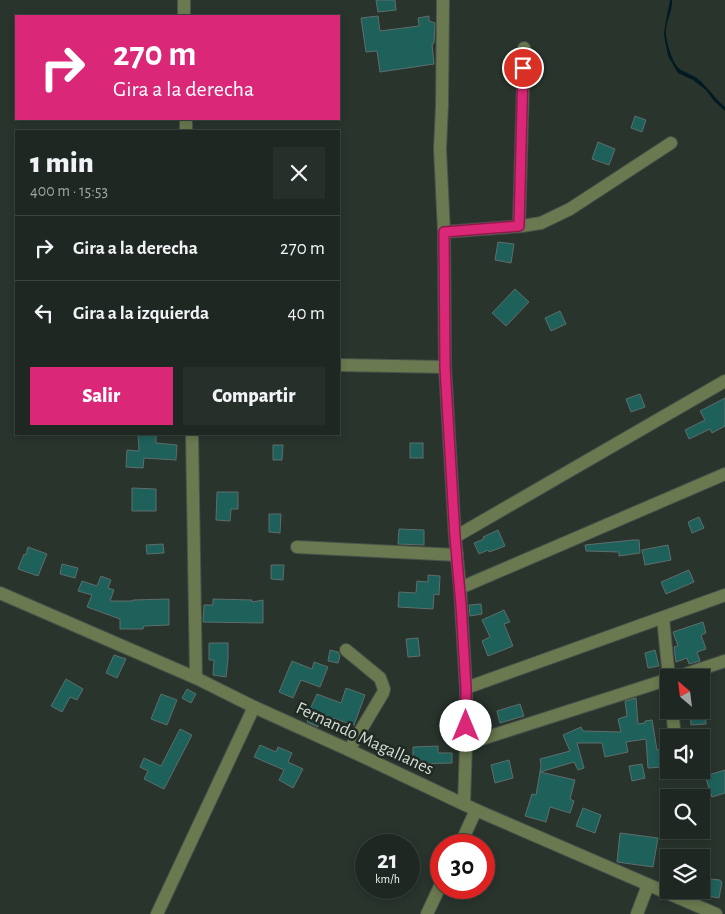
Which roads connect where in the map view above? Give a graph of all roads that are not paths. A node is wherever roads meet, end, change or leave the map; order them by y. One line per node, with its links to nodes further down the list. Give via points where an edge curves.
1 (184, 0): 3 (street)
2 (443, 0): 7 (street, via 440,149)
3 (184, 15)
4 (524, 48): 6 (street)
5 (671, 143): 6 (street, via 570,209 541,223)
6 (519, 226): 7 (street)
7 (444, 232): 9 (street)
8 (340, 365): 9 (street)
9 (445, 367): 13 (street)
10 (725, 381): 13 (street)
11 (192, 435): 24 (street)
12 (725, 474): 16 (street)
13 (455, 537): 15 (street)
14 (297, 547): 15 (street)
15 (457, 555): 16 (street)
16 (460, 588): 26 (street)
17 (0, 593): 24 (street, Fernando Magallanes)
18 (725, 595): 19 (street)
19 (663, 618): 22 (street); 26 (street)
20 (346, 650): 29 (street, via 380,678 384,689)
21 (725, 661): 23 (street)
22 (668, 669)
23 (701, 669)
24 (196, 678): 27 (street, Fernando Magallanes)
25 (660, 681): 28 (street)
26 (466, 688): 28 (street)
27 (254, 707): 29 (street, Fernando Magallanes); 35 (street)
28 (466, 744): 30 (street)
29 (349, 750): 30 (street, Fernando Magallanes)
30 (464, 804): 31 (street, Fernando Magallanes)
31 (476, 810): 32 (street); 33 (street, Fernando Magallanes)
32 (465, 834)
33 (648, 885): 37 (street); 38 (street, Fernando Magallanes)
34 (434, 899): 36 (street)
35 (157, 914)
36 (427, 914)
37 (636, 914)
38 (716, 914)

